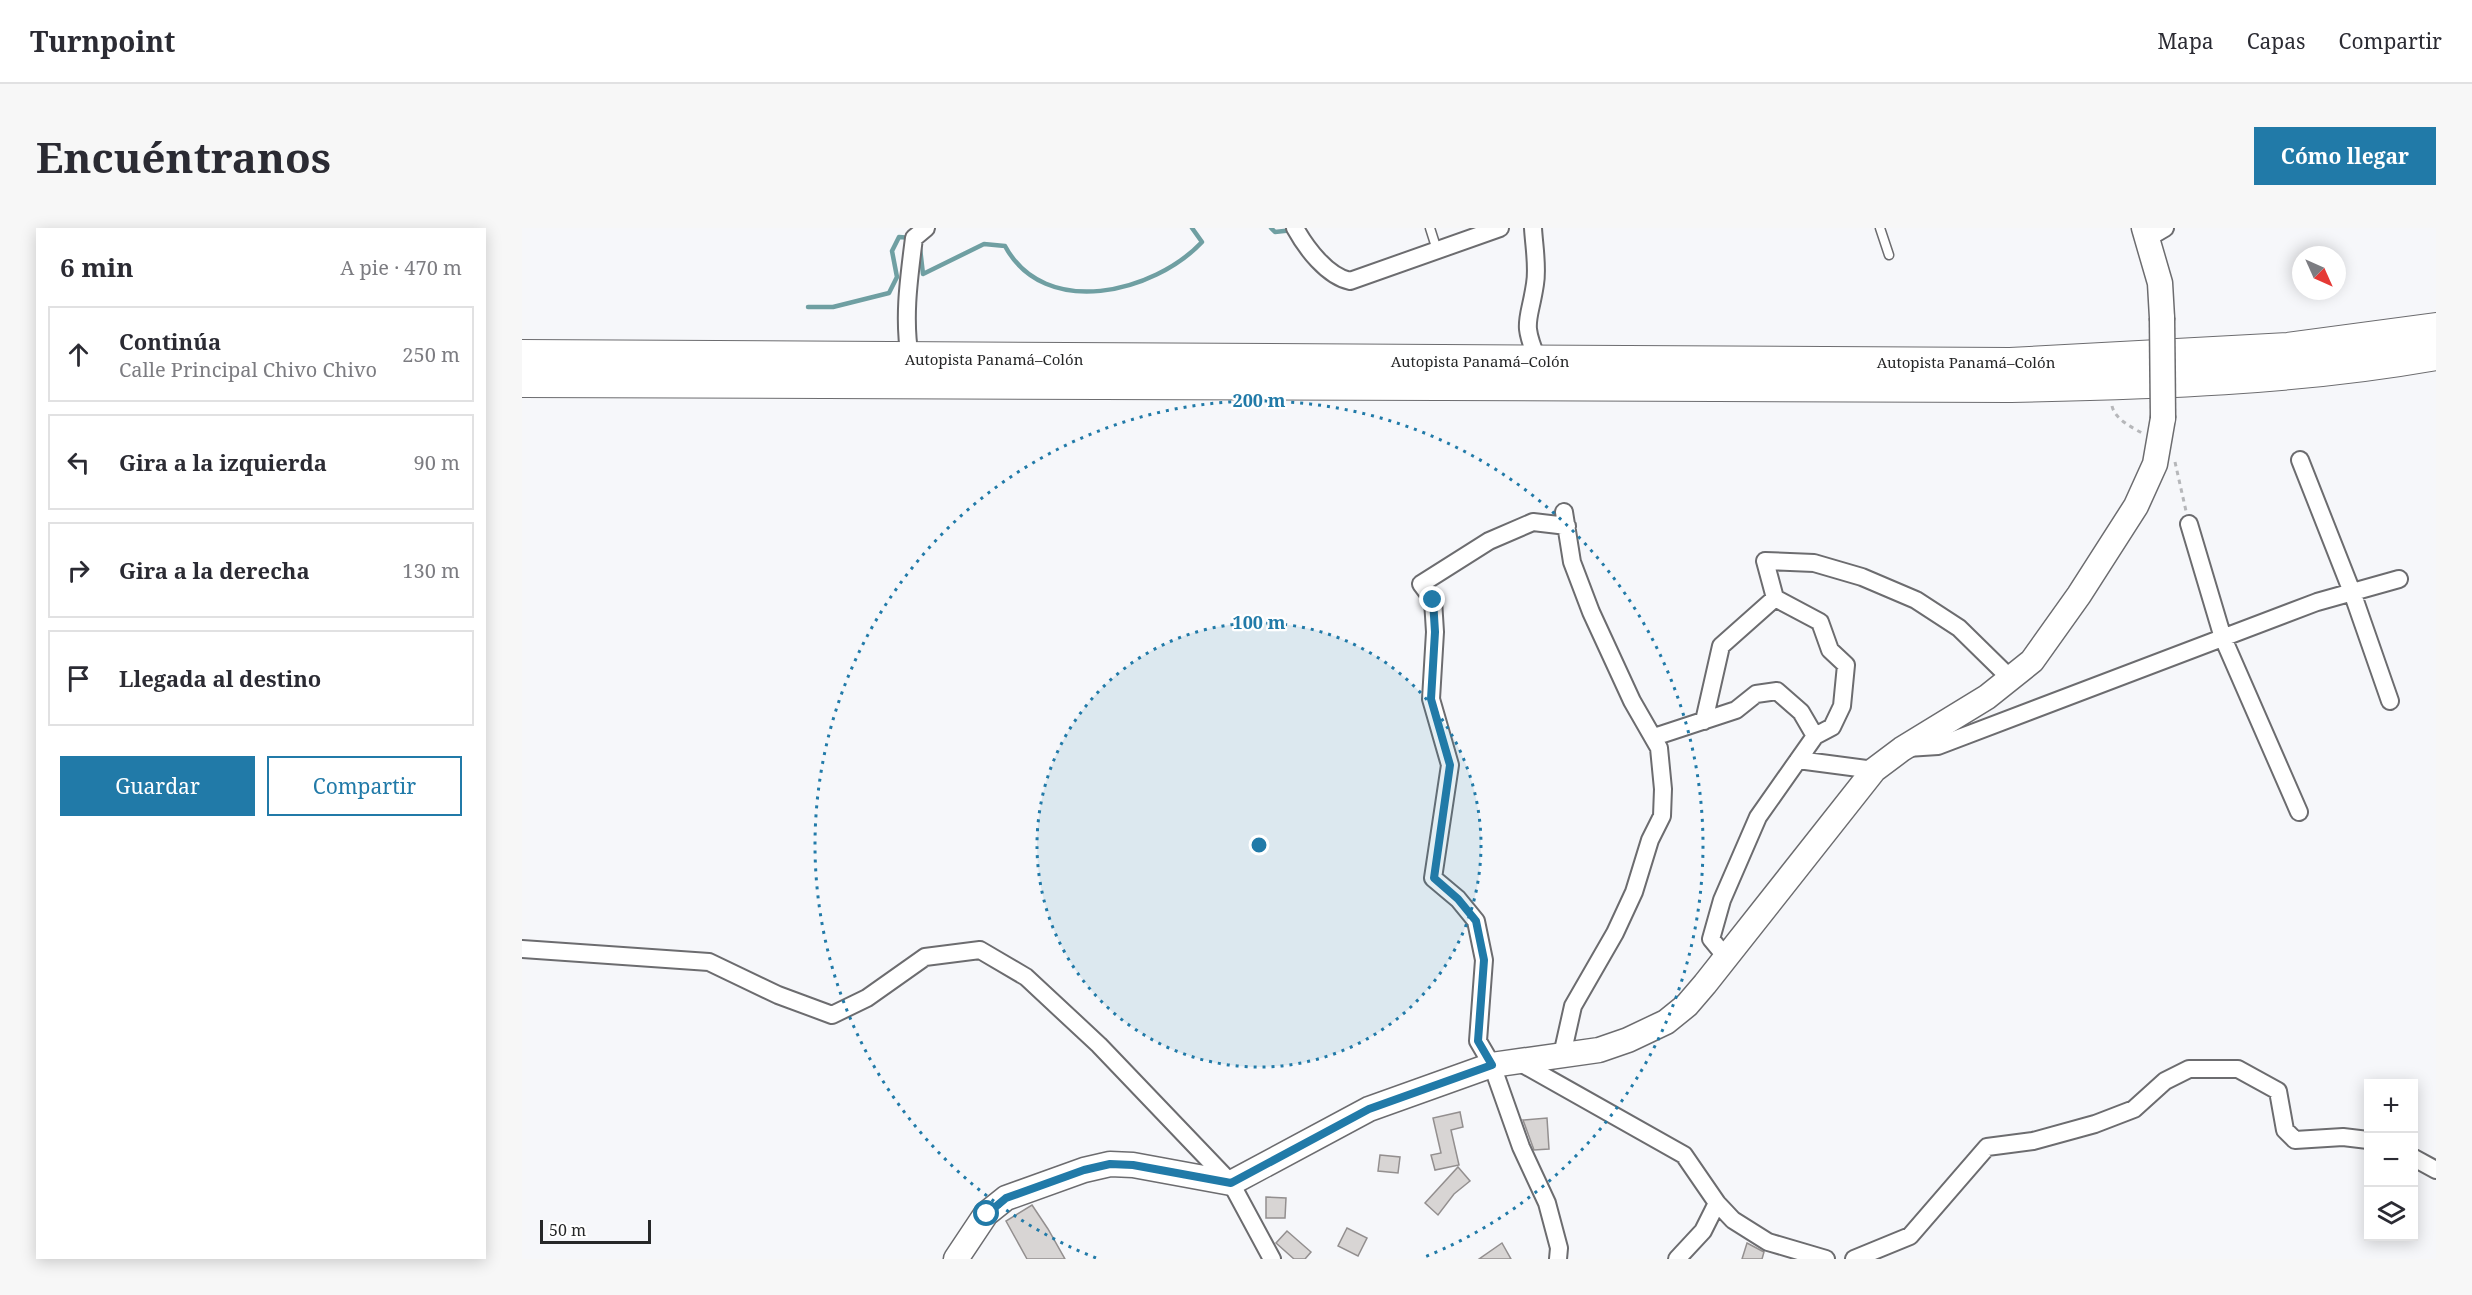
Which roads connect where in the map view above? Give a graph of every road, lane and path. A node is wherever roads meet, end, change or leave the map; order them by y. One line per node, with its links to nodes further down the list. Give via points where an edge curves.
1 (926, 228): 13 (street, via 914,238 909,278 905,329)
2 (1295, 228): 8 (street, via 1304,244 1338,279 1350,281)
3 (1430, 228): 8 (lane)
4 (1500, 228): 8 (street)
5 (1533, 228): 14 (street, via 1536,283 1526,321)
6 (1880, 228): 9 (lane)
7 (2152, 231): 17 (street, bridge, via 2162,318)
8 (1437, 250)
9 (1889, 255)
10 (2436, 329): 14 (highway, Autopista Panamá–Colón, via 2288,349 2010,364)
11 (2436, 354): 16 (highway, Autopista Panamá–Colón, via 2287,374)
12 (522, 356): 13 (highway, Autopista Panamá–Colón)
13 (910, 358): 14 (highway, Autopista Panamá–Colón)
14 (1538, 361)
15 (522, 381): 16 (highway, Autopista Panamá–Colón)
16 (2111, 384): 17 (path, via 2113,411 2129,426)
17 (2161, 429): 19 (path, via 2176,466); 24 (street, via 2155,464 2136,506 2032,661)
18 (2300, 460): 21 (street)
19 (2189, 524): 23 (street)
20 (2399, 579): 21 (street)
21 (2352, 592): 23 (street); 25 (street)
22 (1775, 598): 24 (street, via 1765,561 1814,563 1862,577 1916,600 1959,628); 26 (street, via 1722,646); 27 (street, via 1820,622 1830,650 1846,665 1842,706 1832,728)
23 (2223, 638): 29 (street, via 1938,746); 32 (street)
24 (2010, 678): 29 (street, via 1988,697)
25 (2390, 701)
26 (1704, 721): 27 (street, via 1736,710 1756,694 1777,691 1801,712); 28 (street)
27 (1815, 736): 30 (street)
28 (1654, 737): 35 (street, via 1659,748 1662,816 1615,933 1573,1005); 37 (street, via 1632,701 1591,612 1572,562 1565,519 1533,522 1488,541 1421,584 1433,600 1431,699 1450,765 1434,878 1476,921 1484,960 1478,1041)
29 (1902, 749): 31 (street)
30 (1798, 760): 31 (street); 34 (street, via 1758,817 1722,900 1711,939)
31 (1874, 770): 34 (street)
32 (2299, 812)
33 (522, 949): 41 (street, via 709,962 778,995 832,1014 867,998 925,957 980,950 1026,977 1099,1045)
34 (1725, 957): 35 (street, via 1687,1005 1666,1022 1599,1050)
35 (1562, 1055): 36 (street)
36 (1519, 1062): 37 (street); 42 (street, via 1684,1155)
37 (1492, 1065): 41 (street, via 1369,1109); 45 (street, via 1521,1147 1547,1203 1560,1248)
38 (2364, 1140): 48 (street, via 2295,1140 2285,1130 2278,1091 2238,1069 2188,1069 2165,1081 2134,1109 2095,1124 2033,1142 1987,1146 1910,1236)
39 (2418, 1160): 40 (street)
40 (2436, 1170)
41 (1231, 1183): 43 (street, via 1133,1165 1110,1164 1084,1170 1006,1198 974,1230); 44 (street)
42 (1718, 1203): 46 (street, via 1703,1231); 47 (street, via 1733,1220 1768,1242)
43 (956, 1259)
44 (1272, 1259)
45 (1558, 1259)
46 (1677, 1259)
47 (1826, 1259)
48 (1854, 1259)

